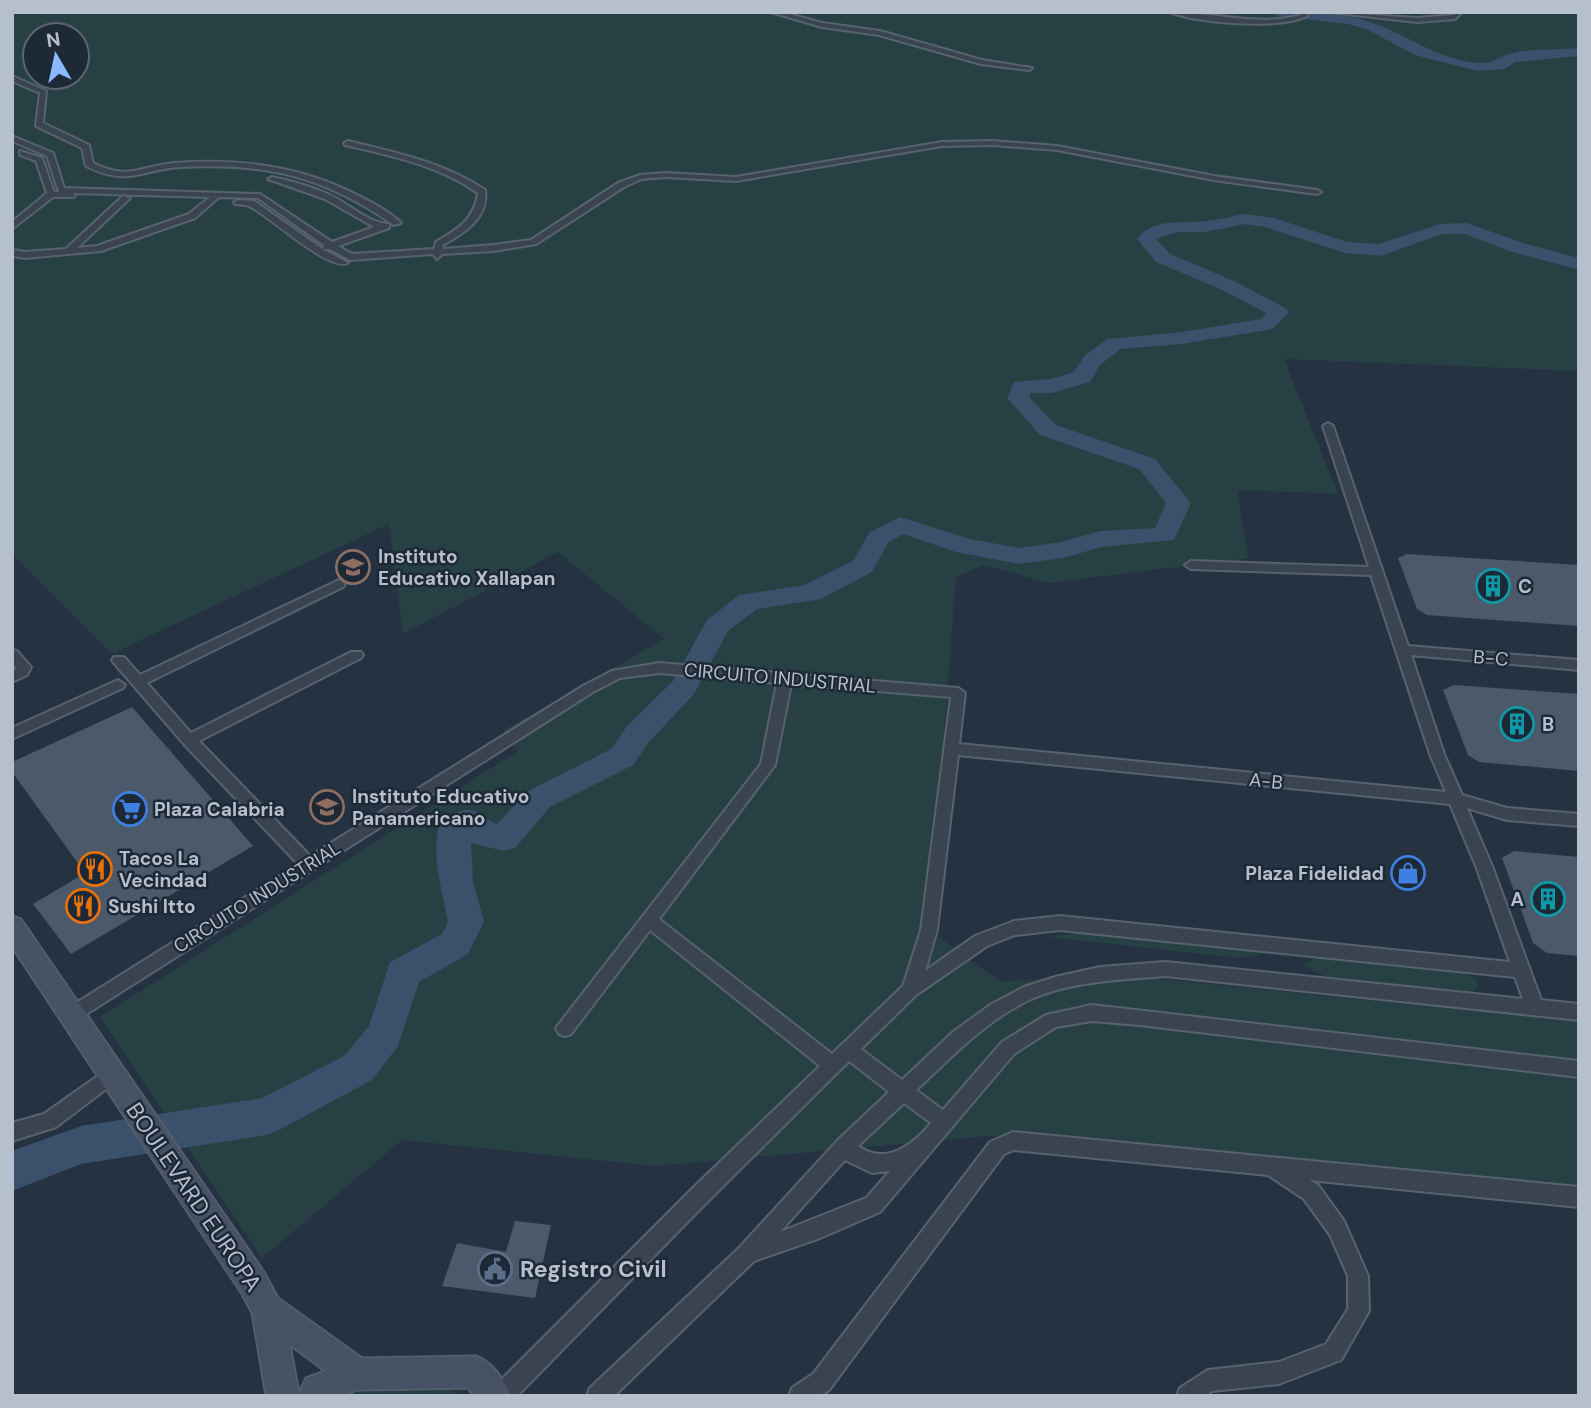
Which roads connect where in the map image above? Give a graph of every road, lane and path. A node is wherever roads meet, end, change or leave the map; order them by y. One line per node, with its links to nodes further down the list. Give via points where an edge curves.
1 (774, 12): 6 (street, via 880,33 981,62)
2 (1172, 12): 5 (street, via 1212,19 1290,22)
3 (1331, 12): 4 (street, via 1417,20 1455,17)
4 (1459, 12)
5 (1304, 14)
6 (1029, 68)
7 (12, 78): 8 (street, via 44,92 39,124)
8 (55, 130): 9 (street); 15 (street, via 86,147 89,164 105,174)
9 (45, 134)
10 (12, 138): 12 (street)
11 (34, 139): 12 (street)
12 (23, 143): 14 (street); 20 (street, via 50,155 61,190)
13 (348, 143): 30 (street, via 435,165 482,192 481,209 474,221 439,244)
14 (12, 148): 19 (street, via 39,160)
15 (137, 176): 16 (street); 24 (street, via 179,165 301,174 371,204 397,223)
16 (129, 185): 20 (street); 24 (street, via 177,172 288,181 355,210)
17 (1256, 192): 22 (street, via 1067,153 952,149 749,183 649,182)
18 (1317, 192): 30 (street, via 1057,148 942,144 736,179 640,177 533,243)
19 (51, 194): 20 (street); 23 (street)
20 (120, 196): 21 (street); 28 (street)
21 (214, 197): 26 (street, via 260,196); 27 (street, via 251,203); 28 (street, via 192,216 98,249)
22 (599, 211)
23 (12, 227)
24 (380, 228): 26 (street)
25 (555, 240): 30 (street, via 505,254)
26 (330, 245): 27 (street); 30 (street, via 350,257)
27 (319, 251): 30 (street, via 346,264)
28 (68, 252): 29 (street)
29 (12, 253)
30 (437, 255)
31 (1328, 426): 33 (street)
32 (1191, 565): 33 (street)
33 (1377, 571): 35 (street)
34 (339, 584): 42 (street)
35 (1402, 650): 39 (street, B-C); 47 (street)
36 (12, 654): 40 (street, via 24,667)
37 (356, 655): 45 (street)
38 (119, 660): 42 (street)
39 (1579, 665)
40 (17, 675)
41 (785, 679): 46 (street, CIRCUITO INDUSTRIAL, via 958,693); 49 (street, CIRCUITO INDUSTRIAL, via 659,668 617,674); 50 (street, via 768,765)
42 (139, 681): 45 (street)
43 (118, 685): 44 (street)
44 (12, 734)
45 (189, 740): 49 (street)
46 (952, 749): 47 (street, A-B); 53 (street, via 929,930)
47 (1456, 799): 48 (street, A-B, via 1507,814); 52 (street)
48 (1579, 820)
49 (309, 865): 56 (street, CIRCUITO INDUSTRIAL)
50 (650, 921): 57 (street); 58 (street)
51 (12, 926): 56 (main road, BOULEVARD EUROPA)
52 (1522, 970): 53 (street, via 1060,923 1014,928 981,941); 54 (street)
53 (911, 990): 58 (street)
54 (1535, 1009): 55 (street); 61 (street, via 1165,969 1100,974 1024,994 996,1010)
55 (1579, 1012)
56 (71, 1015): 60 (main road, BOULEVARD EUROPA)
57 (565, 1028)
58 (840, 1058): 61 (street); 75 (street)
59 (1579, 1069): 62 (street, via 1092,1013 1052,1020 1008,1048)
60 (116, 1080): 63 (street, via 49,1121); 69 (main road, BOULEVARD EUROPA)
61 (901, 1092): 62 (street); 64 (street)
62 (944, 1122): 65 (street)
63 (12, 1132)
64 (844, 1147): 65 (street, via 874,1166); 68 (street)
65 (923, 1149): 68 (street, via 873,1205)
66 (1268, 1165): 67 (street); 76 (street, via 1013,1142 997,1147 821,1382); 77 (street, via 1311,1192 1337,1228 1358,1276 1358,1311 1333,1352 1279,1373 1208,1381)
67 (1578, 1198)
68 (746, 1255): 72 (street)
69 (267, 1308): 70 (main road, BOULEVARD EUROPA); 73 (main road, BOULEVARD EUROPA)
70 (357, 1374): 71 (main road); 74 (main road, via 476,1372)
71 (316, 1393)
72 (601, 1395)
73 (283, 1396)
74 (495, 1396)
75 (501, 1396)
76 (800, 1396)
77 (1188, 1396)

